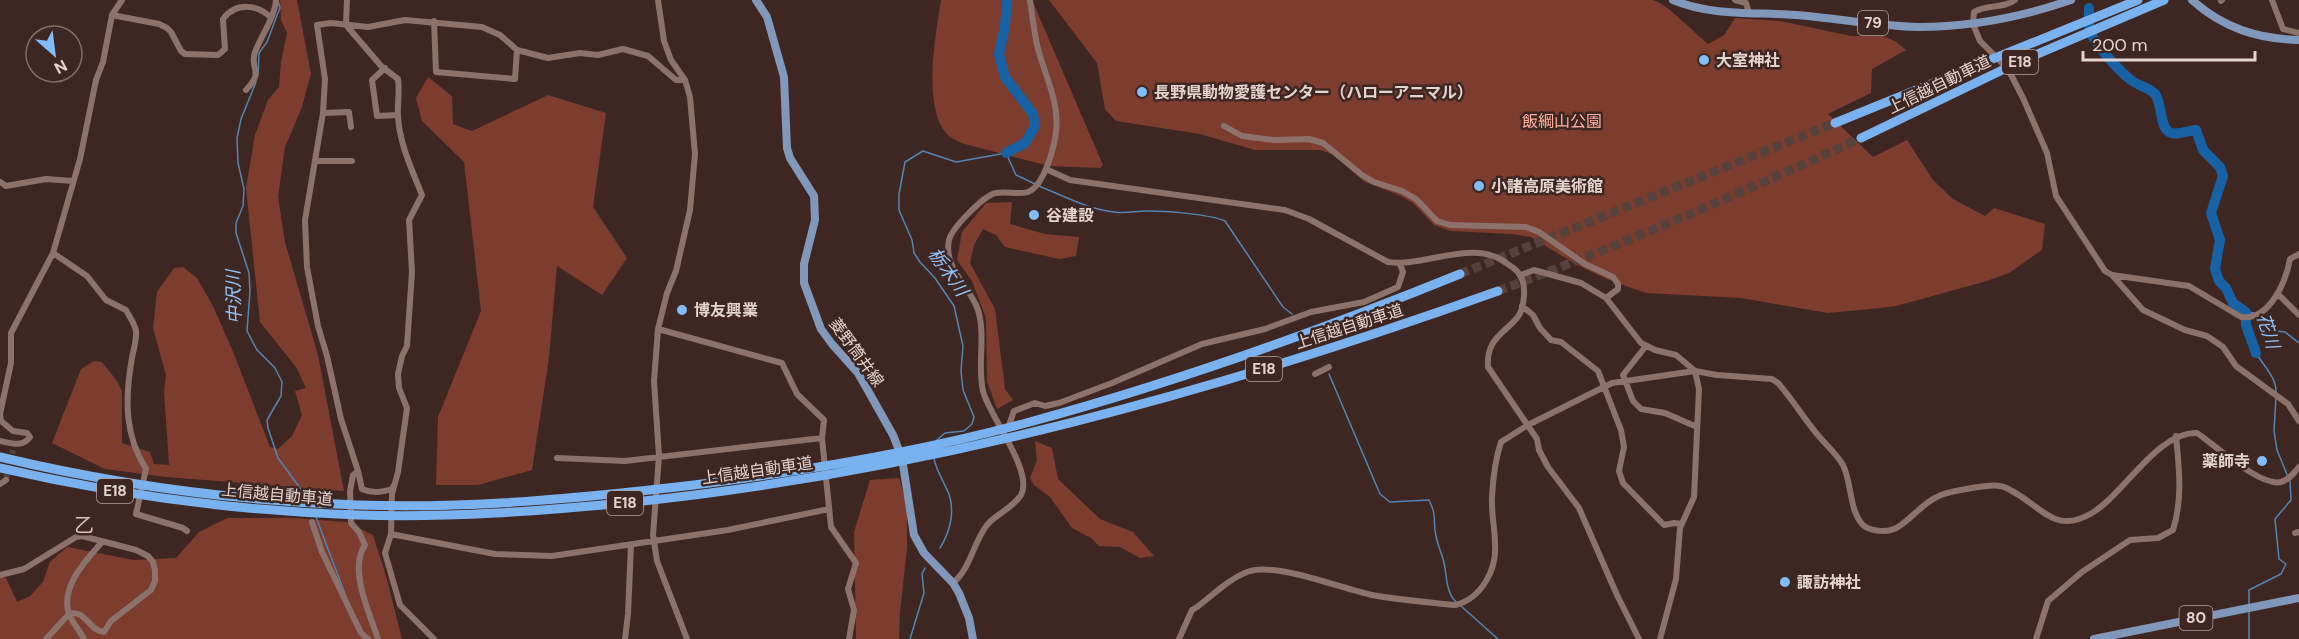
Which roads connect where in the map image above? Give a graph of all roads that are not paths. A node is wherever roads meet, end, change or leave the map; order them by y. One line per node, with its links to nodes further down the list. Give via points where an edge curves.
1 (122, 0): 16 (street)
2 (276, 0): 17 (street)
3 (347, 0): 20 (street)
4 (658, 0): 25 (street, via 663,41)
5 (756, 0): 81 (main road, 菱野筒井線, via 767,17 784,77 787,148 814,196 815,220 804,264 804,283 821,329 858,373 893,435 902,458 918,545)
6 (1030, 0): 35 (street, via 1037,44 1056,104 1056,132)
7 (1673, 0): 15 (main road, 79, via 1707,10)
8 (1735, 0): 15 (street, via 1746,3)
9 (2014, 0): 19 (street, via 1978,9)
10 (2071, 0): 19 (main road, 79)
11 (2138, 0): 29 (highway, 上信越自動車道 / E18)
12 (2163, 0): 32 (highway, 上信越自動車道 / E18, via 2021,61)
13 (2192, 0): 22 (main road, via 2237,29 2259,36)
14 (2272, 0): 21 (street, via 2283,29)
15 (1749, 13): 19 (main road, 79, via 1916,27)
16 (112, 15): 17 (street, via 167,28 185,54 218,56 225,49 226,15 254,7); 36 (street)
17 (271, 18): 26 (street, via 254,53 257,74)
18 (434, 21): 20 (street); 23 (street, via 482,27 500,35); 23 (street, via 436,72 516,79)
19 (1973, 24): 43 (street, via 1980,41 2008,69 2023,98 2047,153 2061,206 2098,262)
20 (346, 25): 24 (street); 27 (street, via 317,25 325,79)
21 (2299, 33)
22 (2299, 40)
23 (517, 50): 25 (street, via 555,58 623,49 648,56 676,80)
24 (385, 68): 28 (street, via 399,79); 28 (street, via 372,80 377,116)
25 (685, 80): 49 (street, via 694,125 692,196 676,271)
26 (246, 90)
27 (323, 113): 31 (street, via 350,112); 33 (street)
28 (398, 116): 70 (street, via 402,143 422,195 409,220 412,272 407,346 398,374 407,408)
29 (1835, 123)
30 (1224, 126): 46 (street, via 1242,136 1323,143 1362,175 1416,199 1437,221 1450,225 1526,227 1539,232 1585,264 1613,277 1618,289)
31 (351, 127)
32 (1861, 138)
33 (316, 161): 34 (street); 69 (street, via 305,220 307,267 341,419)
34 (352, 161)
35 (1046, 169): 40 (street, via 1070,180 1285,210 1388,262); 60 (street, via 1038,184 1026,192 986,197 949,241 949,259 978,310 983,392)
36 (73, 181): 37 (street, via 46,179 6,186); 38 (street)
37 (0, 182)
38 (53, 253): 63 (street, via 10,333 11,363 1,421 30,437 14,448); 75 (street, via 87,276 106,300 126,310 136,331 126,416 137,455 146,469 136,514)
39 (2299, 254): 45 (street, via 2290,259)
40 (1400, 264): 42 (street, via 1458,254 1491,255 1504,260); 60 (street, via 1403,272 1398,287 1364,302 1311,312 1300,320 1202,344 1059,403 1024,407 1014,411)
41 (1460, 274): 59 (highway, 上信越自動車道 / E18, via 1265,350)
42 (1521, 275): 46 (street, via 1534,270 1552,274 1581,283); 47 (street)
43 (2112, 275): 45 (street, via 2189,286 2244,317 2256,315); 56 (street, via 2143,310 2207,336 2223,347 2236,366 2288,404)
44 (1498, 291): 59 (highway, 上信越自動車道 / E18, via 1292,360 1114,411)
45 (2278, 294): 48 (street)
46 (1606, 298): 50 (street)
47 (1522, 306): 55 (street, via 1551,340 1561,342 1598,371); 57 (street, via 1516,318 1497,336 1487,358 1488,367)
48 (2299, 315)
49 (658, 329): 62 (street, via 782,363 798,394 824,420); 64 (street, via 654,381)
50 (1646, 346): 52 (street, via 1676,355); 54 (street, via 1623,375)
51 (1329, 367): 53 (street)
52 (1695, 371): 54 (street); 58 (street, via 1699,389); 61 (street, via 1772,379 1778,383 1842,465 1862,524 1878,531 1898,528 1927,502 1943,495 2000,486 2050,518 2079,519 2103,506)
53 (1315, 374)
54 (1625, 382): 55 (street); 58 (street, via 1641,409 1665,413)
55 (1603, 387): 57 (street); 74 (street, via 1621,430 1624,447 1619,471 1623,483 1664,525)
56 (2299, 421)
57 (1528, 425): 93 (street, via 1501,442 1492,498 1496,547 1487,581 1466,602 1377,596 1322,581 1250,571 1192,610); 94 (street, via 1548,467 1579,508)
58 (1697, 427): 74 (street, via 1694,497)
59 (1024, 429): 71 (highway, 上信越自動車道 / E18, via 887,459 604,495 359,510)
60 (1006, 434): 81 (street, via 1022,480 1021,494 986,527 963,575)
61 (2176, 436): 67 (street, via 2198,433 2249,471 2274,483 2286,480); 96 (street, via 2181,488 2174,530 2158,538 2130,540 2082,572 2048,601)
62 (822, 438): 64 (street); 72 (street)
63 (0, 441)
64 (659, 456): 66 (street, via 625,462); 77 (street)
65 (0, 457): 71 (highway, 上信越自動車道 / E18)
66 (557, 458)
67 (2299, 467)
68 (0, 468): 71 (highway, 上信越自動車道 / E18, via 85,486)
69 (358, 471): 70 (street, via 362,489 380,493 392,489); 87 (street, via 353,475 350,491 351,524 365,545 359,553 360,584)
70 (398, 472): 76 (street, via 392,494)
71 (231, 502)
72 (829, 509): 77 (street, via 728,530); 91 (street, via 831,527 856,563 848,589 854,610)
73 (312, 522): 86 (street, via 322,552 361,633)
74 (1682, 525): 95 (street, via 1676,579)
75 (187, 531)
76 (391, 534): 79 (street, via 495,554 552,556); 88 (street, via 385,553 400,605)
77 (654, 538): 79 (street); 90 (street, via 657,561)
78 (102, 542): 80 (street, via 76,537 24,569); 83 (street, via 79,569 68,598); 83 (street, via 148,556 153,562 155,581 151,590 111,621 104,632 95,630 82,615)
79 (631, 545): 89 (street)
80 (0, 575)
81 (953, 583): 92 (main road, 菱野筒井線, via 965,605)
82 (2299, 598): 97 (main road, 80)
83 (69, 614): 84 (street); 85 (street)
84 (46, 639)
85 (84, 639)
86 (368, 639)
87 (378, 639)
88 (434, 639)
89 (625, 639)
90 (687, 639)
91 (849, 639)
92 (973, 639)
93 (1179, 639)
94 (1639, 639)
95 (1660, 639)
96 (2036, 639)
97 (2094, 639)

